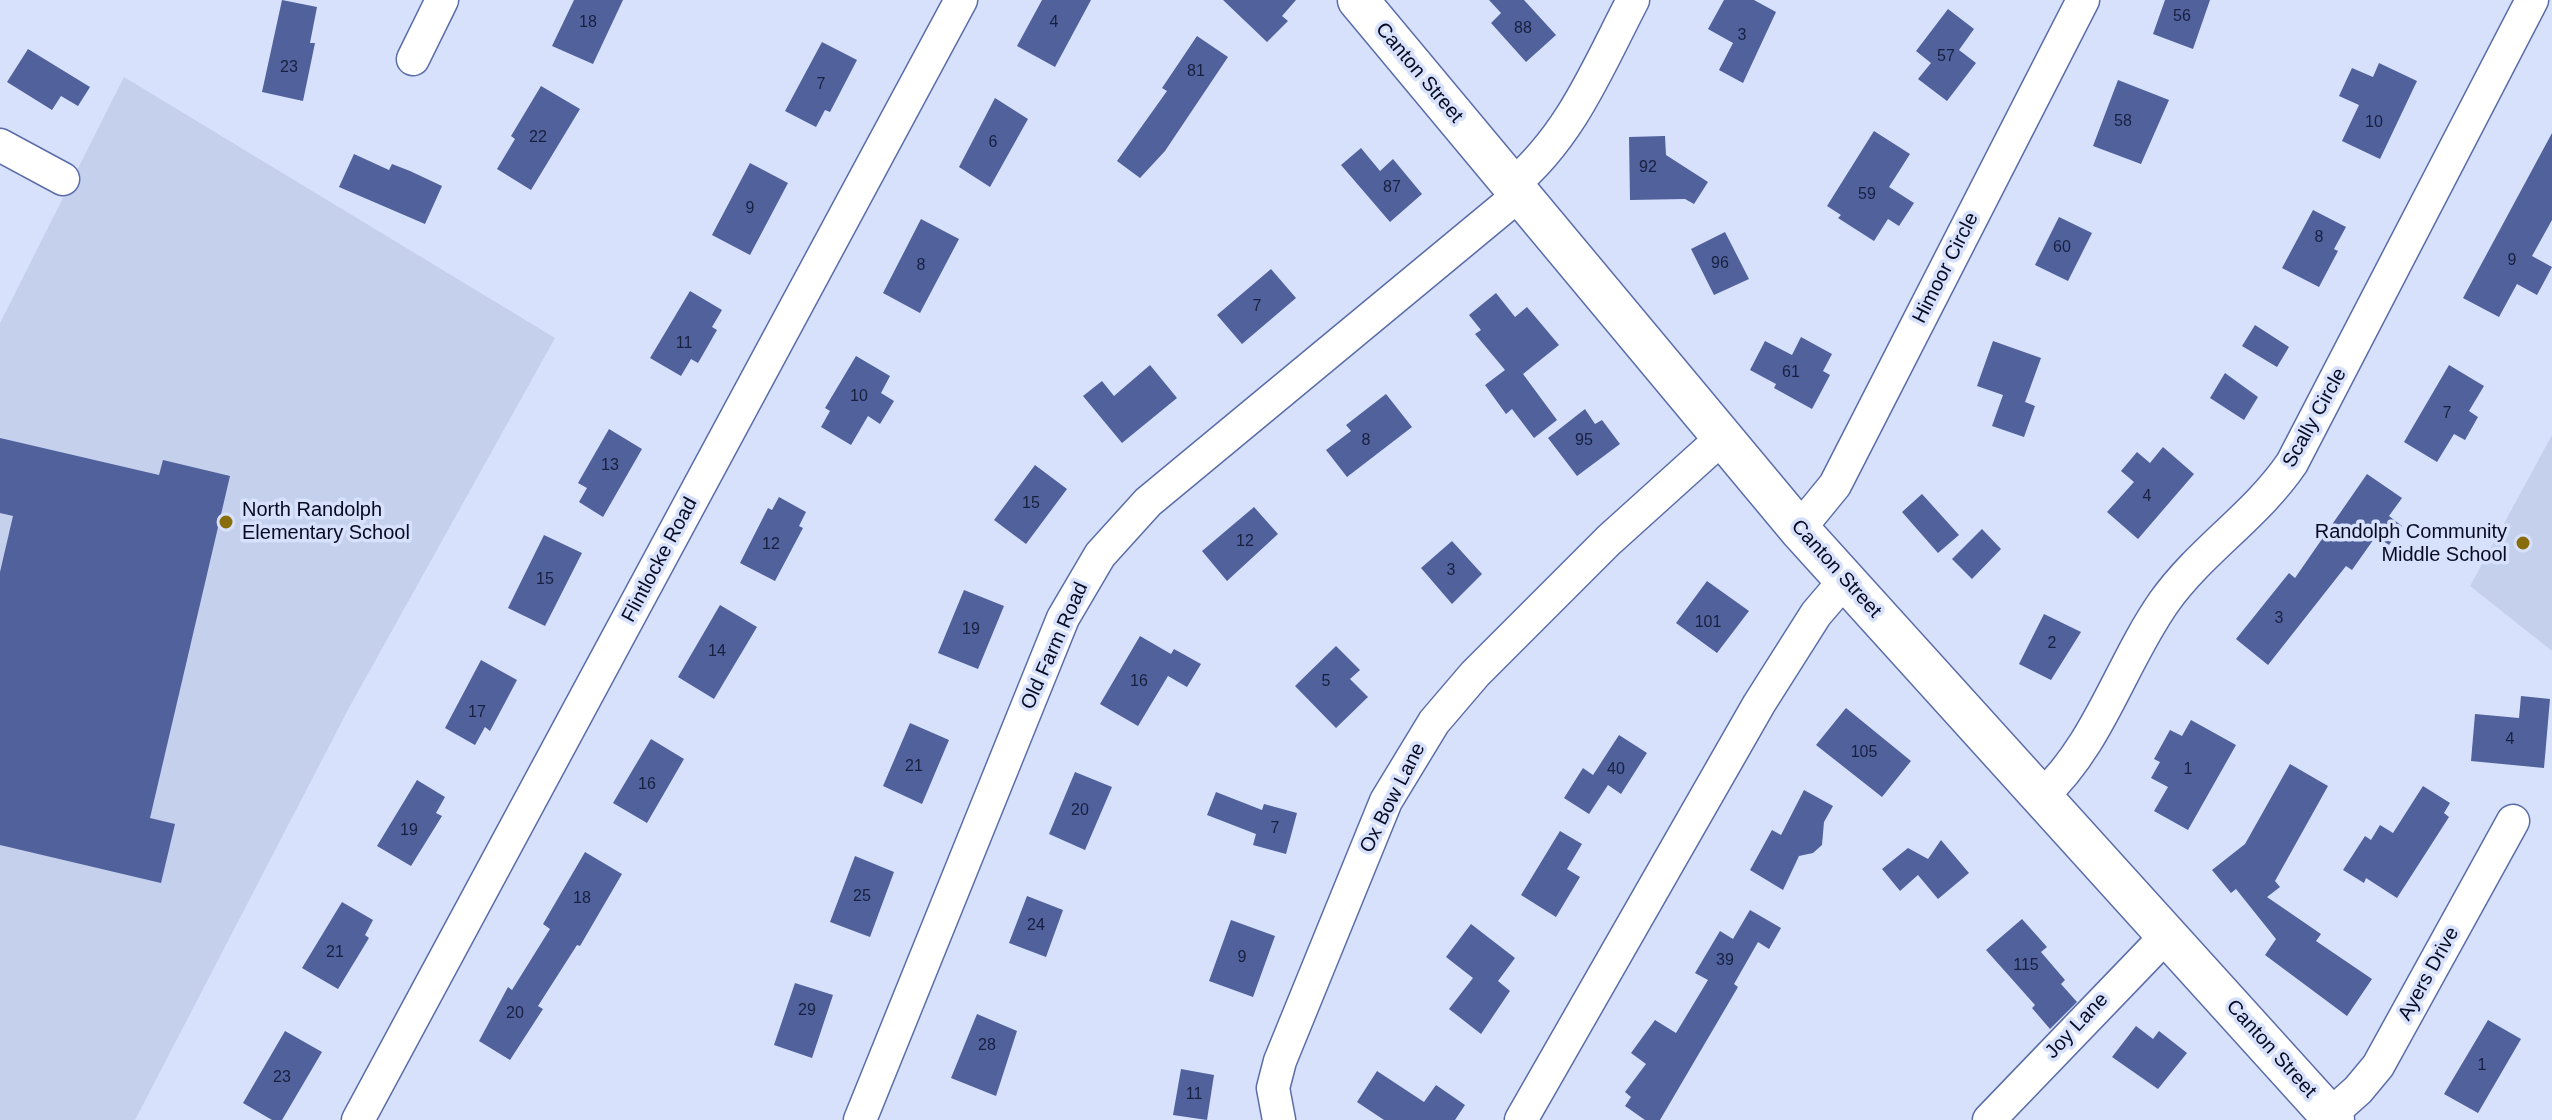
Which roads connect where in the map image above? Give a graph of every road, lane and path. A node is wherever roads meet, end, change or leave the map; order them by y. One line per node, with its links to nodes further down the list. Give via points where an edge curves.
1 (442, 0): 7 (street)
2 (961, 0): 18 (street, Flintlocke Road)
3 (1358, 0): 10 (street, Canton Street)
4 (1633, 0): 10 (street, via 1563,133)
5 (2083, 0): 12 (street, Himoor Circle, via 1843,470)
6 (2532, 0): 14 (street, Scally Circle, via 2292,463 2265,500 2166,599 2081,751)
7 (413, 59)
8 (0, 145): 9 (street)
9 (63, 179)
10 (1516, 190): 11 (street, Canton Street); 19 (street, Old Farm Road, via 1165,487 1100,555 1054,640)
11 (1722, 438): 12 (street, Canton Street); 20 (street, Ox Bow Lane, via 1609,540 1486,663 1417,747 1374,829 1280,1061 1273,1088)
12 (1799, 529): 13 (street, Canton Street)
13 (1845, 580): 14 (street, Canton Street); 21 (street, via 1816,614 1759,704)
14 (2041, 797): 16 (street, Canton Street)
15 (2513, 821): 17 (street, Ayers Drive, via 2378,1066)
16 (2167, 935): 17 (street, Canton Street); 22 (street, Joy Lane)
17 (2332, 1118)
18 (358, 1120)
19 (860, 1120)
20 (1279, 1120)
21 (1521, 1120)
22 (1989, 1120)

